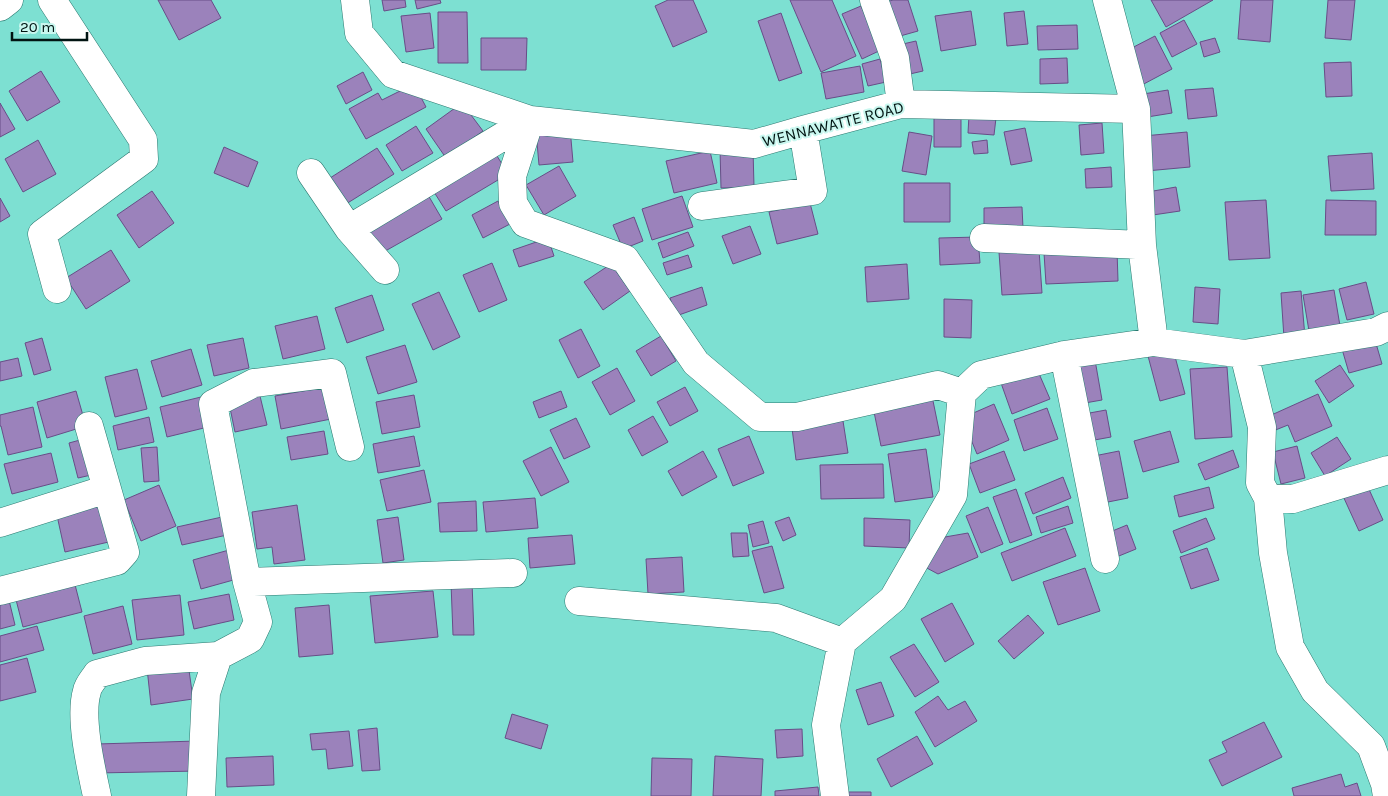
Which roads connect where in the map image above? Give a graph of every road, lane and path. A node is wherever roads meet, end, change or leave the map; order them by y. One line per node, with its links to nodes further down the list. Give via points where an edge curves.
1 (9, 0): 6 (street)
2 (52, 0): 17 (street, via 143,140 144,160 42,234)
3 (355, 0): 9 (street, WENNAWATTE ROAD, via 359,33 393,74)
4 (874, 0): 7 (street, via 895,58)
5 (1107, 0): 8 (street)
6 (0, 7)
7 (901, 104): 8 (street, WENNAWATTE ROAD); 10 (street, WENNAWATTE ROAD)
8 (1136, 110): 15 (street)
9 (530, 120): 10 (street, WENNAWATTE ROAD, via 754,144); 13 (street); 22 (street, via 512,176 512,203 525,223 625,259 696,362 760,417 797,417 938,385)
10 (803, 130): 12 (street, via 813,191)
11 (311, 174): 13 (street)
12 (702, 206)
13 (350, 229): 16 (street)
14 (984, 238): 15 (street)
15 (1142, 245): 19 (street)
16 (385, 270)
17 (57, 289)
18 (1388, 326): 20 (street, via 1376,332)
19 (1154, 342): 20 (street); 21 (street)
20 (1244, 354): 27 (street, via 1262,427 1260,483)
21 (1064, 355): 22 (street, via 980,375); 29 (street)
22 (962, 393): 34 (street, via 953,495 893,599)
23 (89, 426): 26 (street)
24 (350, 447): 31 (street, via 332,373 254,383 213,404)
25 (1388, 470): 27 (street, via 1293,499)
26 (107, 489): 28 (street); 32 (street, via 125,552 116,561)
27 (1268, 498): 39 (street, via 1273,554 1290,648 1315,691 1371,746)
28 (0, 521)
29 (1105, 560)
30 (513, 572): 31 (street)
31 (247, 582): 35 (street, via 258,622 250,639)
32 (0, 591)
33 (578, 601): 34 (street, via 776,618)
34 (842, 642): 38 (street, via 826,725)
35 (218, 656): 36 (street, via 145,661 97,674 87,690 84,712); 37 (street, via 206,693)
36 (97, 796)
37 (201, 796)
38 (835, 796)
39 (1387, 796)

